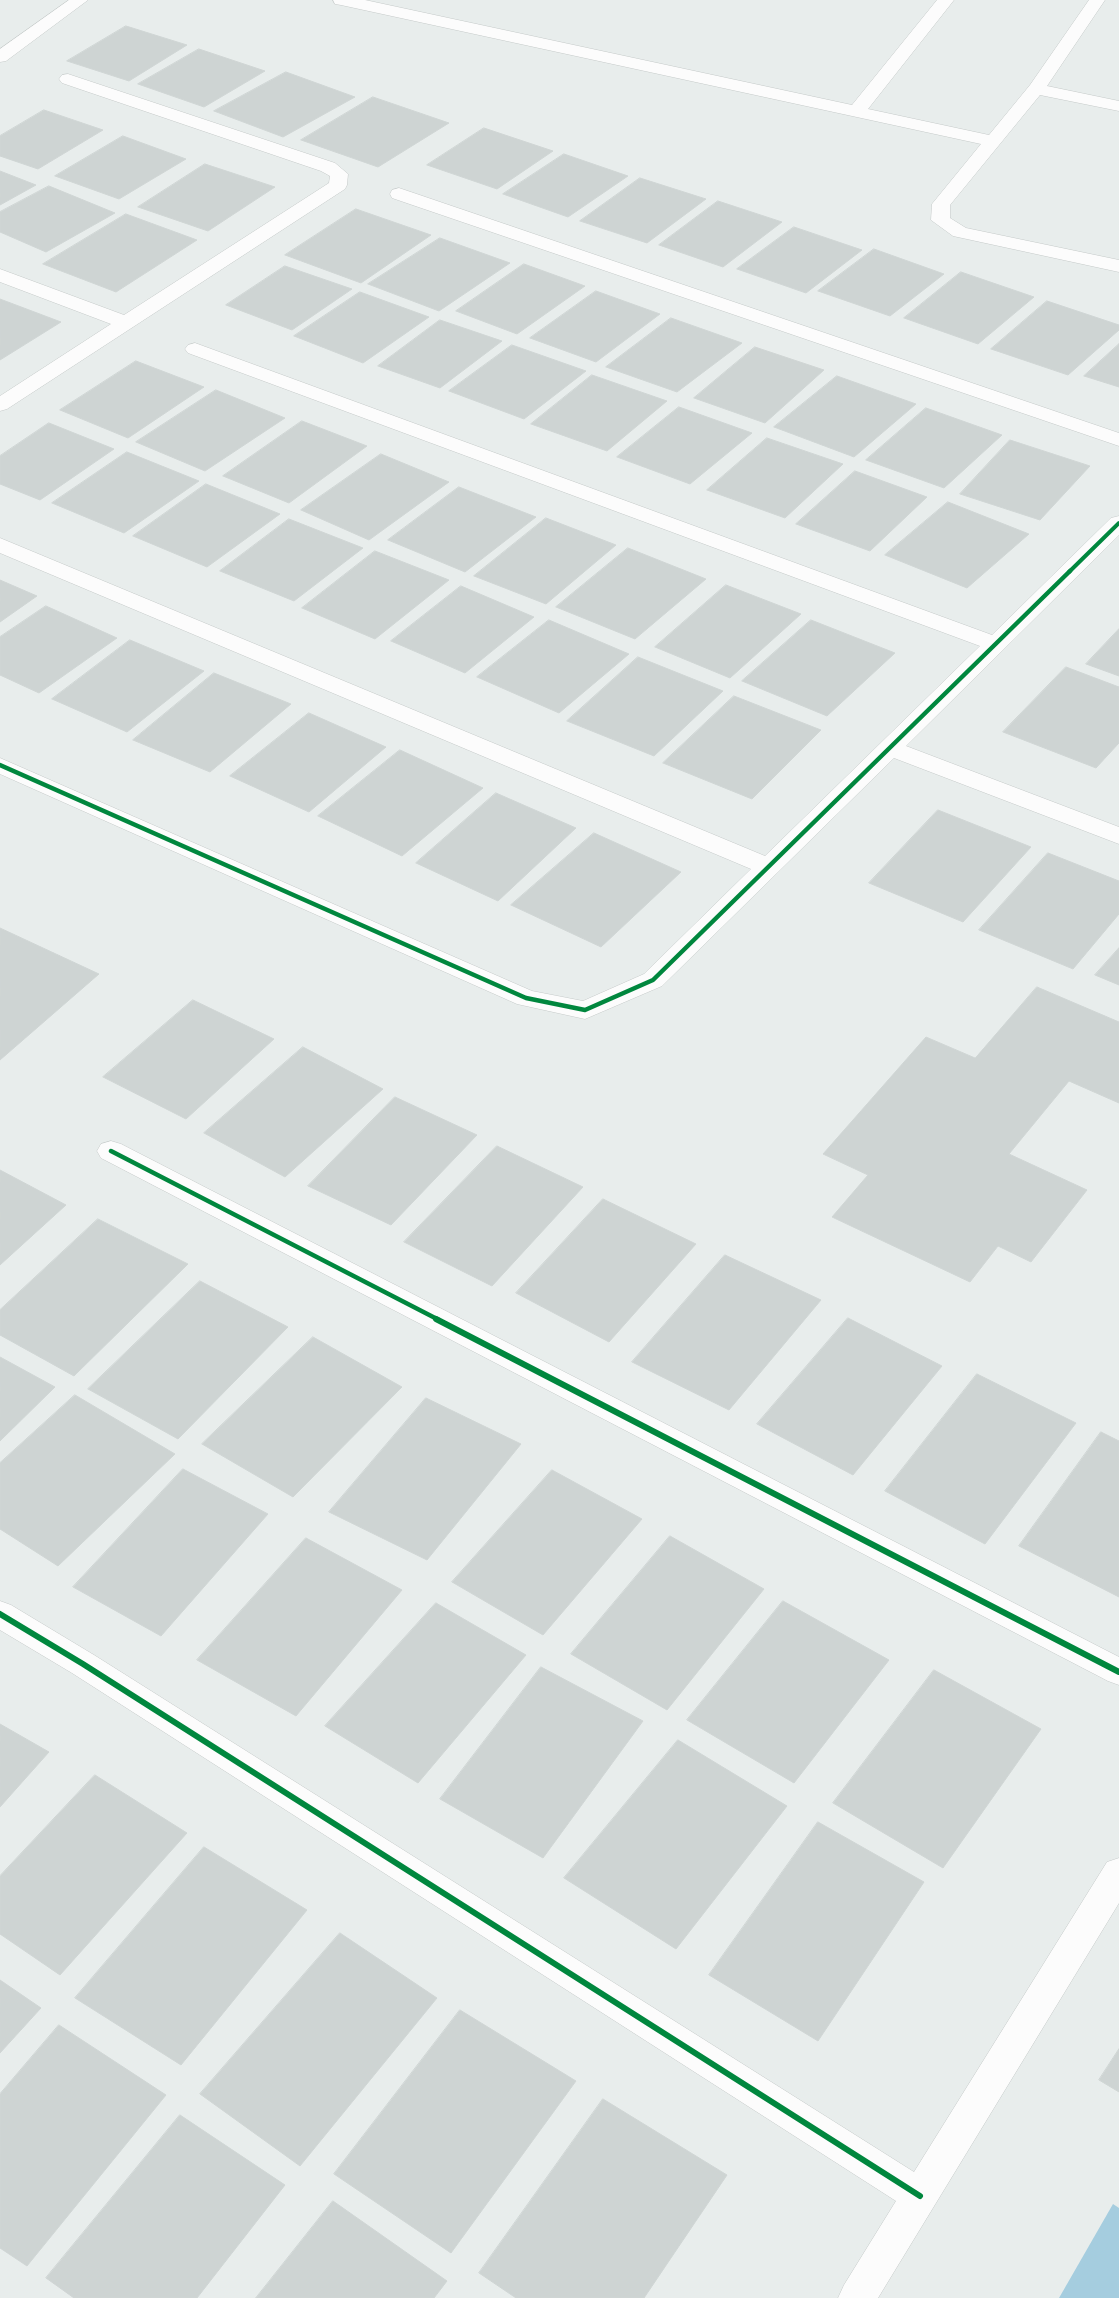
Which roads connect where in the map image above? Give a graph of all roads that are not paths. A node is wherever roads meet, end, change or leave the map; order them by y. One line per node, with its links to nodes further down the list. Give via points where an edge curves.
1 (80, 0): 5 (street)
2 (341, 0): 9 (street)
3 (946, 0): 9 (street)
4 (1097, 0): 7 (street)
5 (0, 57)
6 (68, 79): 14 (street, via 328,167 339,174 338,185)
7 (1036, 89): 8 (street); 10 (street)
8 (1119, 106)
9 (857, 111): 10 (street)
10 (993, 141): 12 (street, via 941,204 941,220 960,232)
11 (399, 194): 17 (street)
12 (1119, 266)
13 (0, 275): 14 (street)
14 (127, 323): 16 (street)
15 (195, 349): 21 (street)
16 (0, 405)
17 (1119, 440)
18 (1119, 523): 19 (street)
19 (1110, 544): 21 (street)
20 (0, 545): 25 (street)
21 (995, 644): 22 (street)
22 (890, 748): 24 (street); 25 (street)
23 (0, 765): 25 (street, via 526,998 585,1010 653,980)
24 (1119, 836)
25 (769, 867)
26 (110, 1151): 28 (street)
27 (0, 1614): 30 (street)
28 (1119, 1672)
29 (1119, 1873): 30 (street)
30 (920, 2196): 31 (street)
31 (857, 2298)

